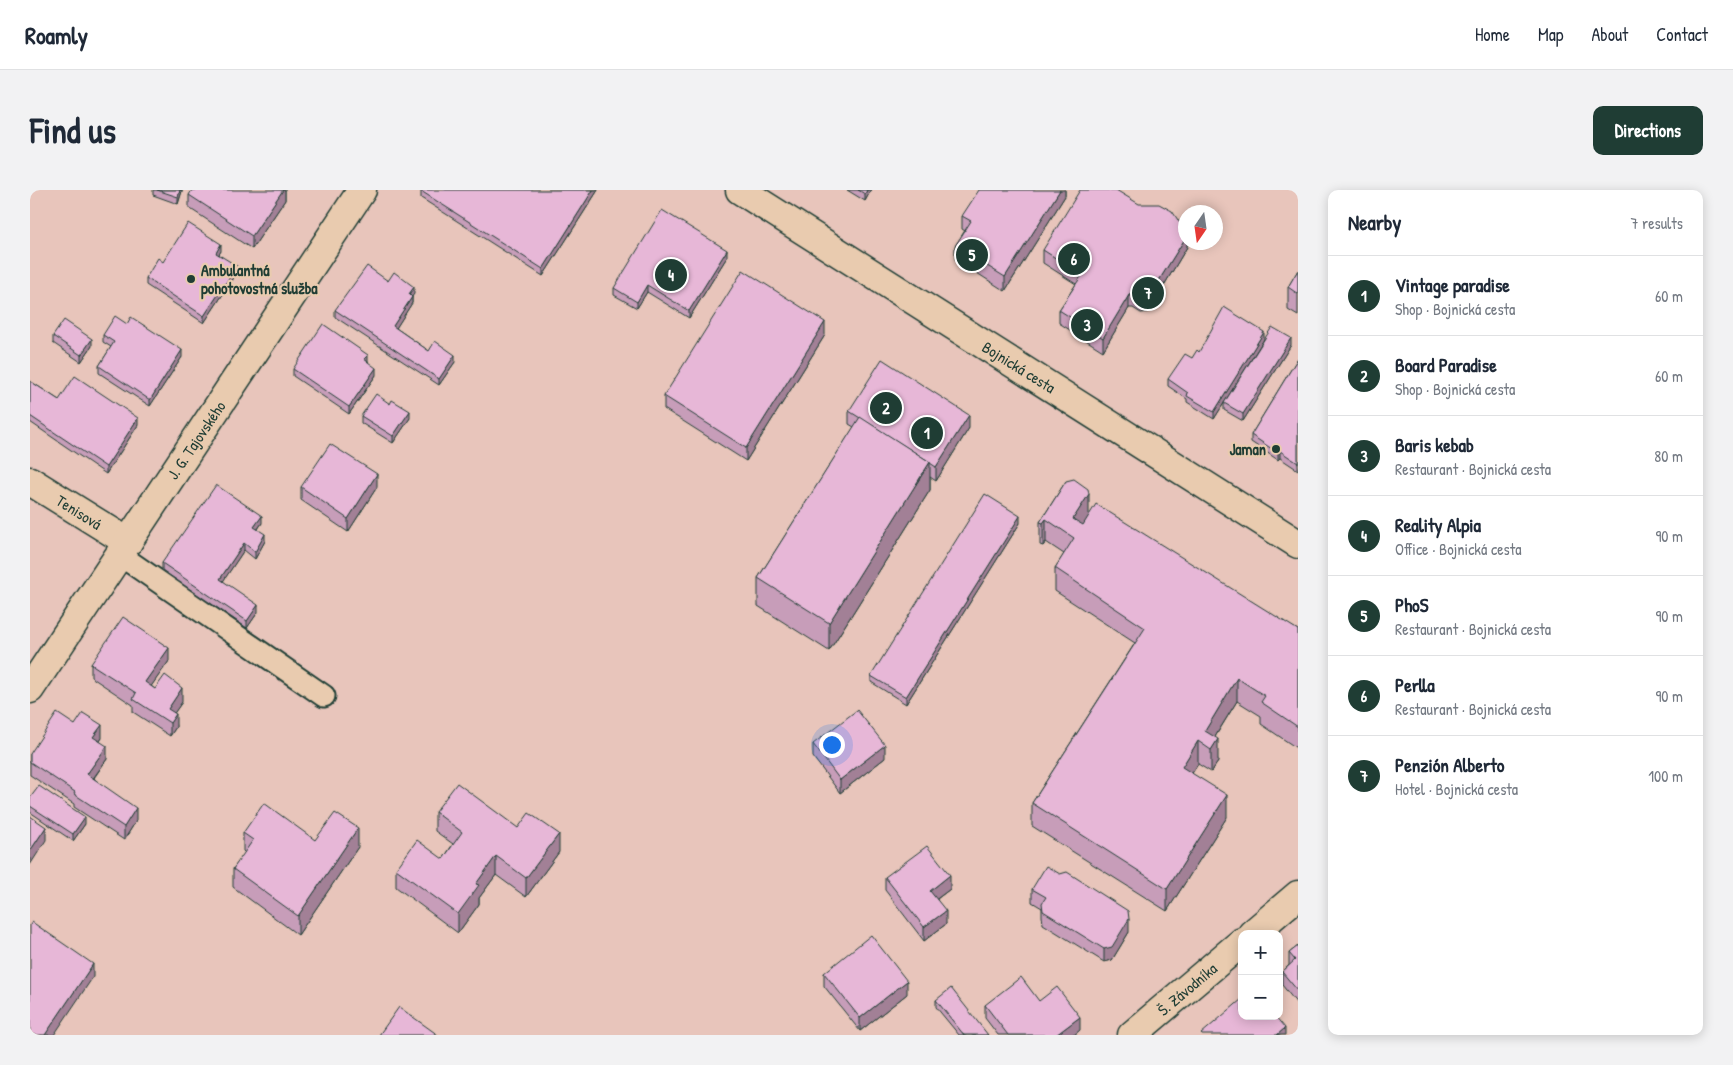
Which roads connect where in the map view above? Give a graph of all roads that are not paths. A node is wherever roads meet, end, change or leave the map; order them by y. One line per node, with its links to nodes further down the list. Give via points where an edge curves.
1 (362, 190): 5 (street, J. G. Tajovského)
2 (740, 190): 4 (street, Bojnická cesta)
3 (30, 481): 5 (street, Tenisová)
4 (1298, 544)
5 (124, 548): 6 (street, J. G. Tajovského); 7 (lane)
6 (30, 689)
7 (324, 696)
8 (1298, 895): 9 (street)
9 (1257, 930)
10 (1238, 945): 11 (street, Š. Závodníka)
11 (1132, 1035)

